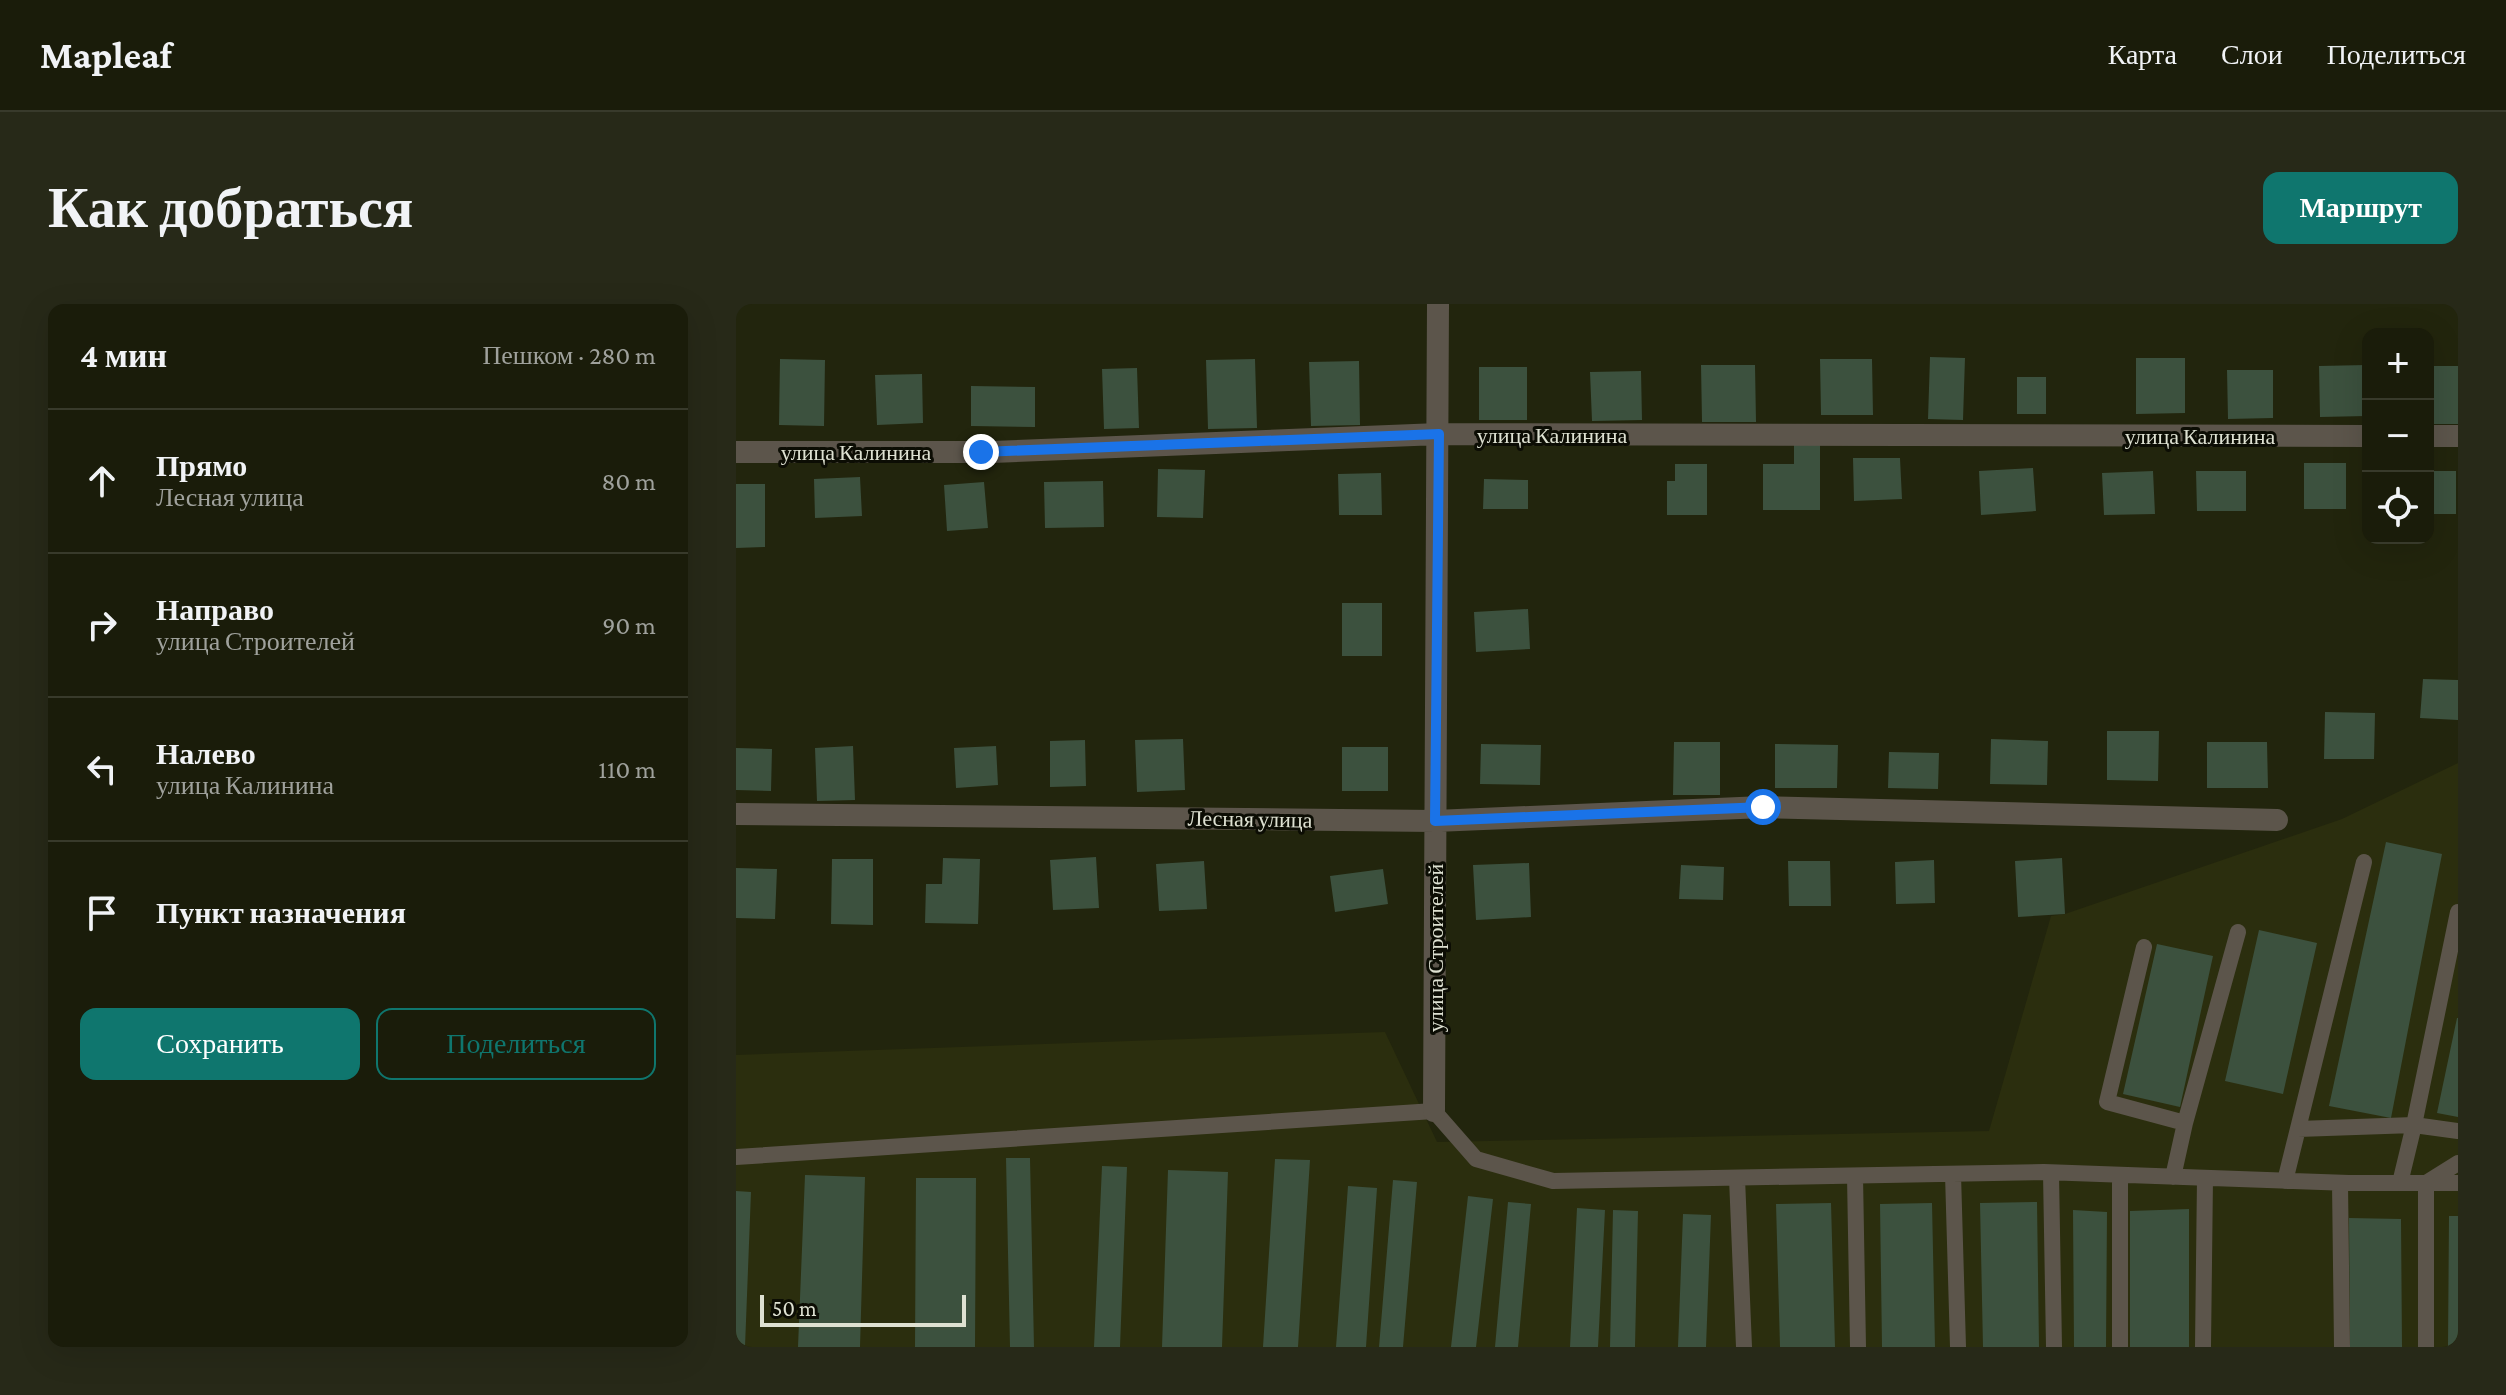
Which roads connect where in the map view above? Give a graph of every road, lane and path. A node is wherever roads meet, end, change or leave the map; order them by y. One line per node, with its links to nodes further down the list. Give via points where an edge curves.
1 (1438, 304): 2 (street, улица Строителей)
2 (1439, 434): 3 (street, улица Калинина); 6 (street, улица Калинина, via 992,452); 9 (street, улица Строителей)
3 (2362, 436)
4 (2434, 436): 5 (street)
5 (2458, 436)
6 (736, 452)
7 (736, 814): 9 (street, Лесная улица)
8 (2277, 820): 9 (street, Лесная улица, via 1763,807)
9 (1435, 821): 14 (street, улица Строителей)
10 (2364, 862): 17 (lane)
11 (2458, 912): 16 (lane)
12 (2238, 932): 15 (lane)
13 (2144, 947): 15 (lane, via 2107,1102)
14 (1434, 1111): 19 (lane); 26 (lane, via 1476,1159 1553,1181)
15 (2185, 1123): 25 (lane)
16 (2414, 1125): 17 (lane); 18 (lane); 30 (lane)
17 (2298, 1129): 28 (lane)
18 (2458, 1131)
19 (736, 1157)
20 (2458, 1163): 31 (lane)
21 (2051, 1173): 22 (lane); 23 (lane); 36 (lane)
22 (1953, 1174): 24 (lane); 35 (lane)
23 (2120, 1175): 25 (lane); 37 (lane)
24 (1855, 1176): 26 (lane); 34 (lane)
25 (2173, 1177): 27 (lane)
26 (1737, 1178): 33 (lane)
27 (2205, 1178): 28 (lane); 38 (lane)
28 (2285, 1181): 29 (lane)
29 (2340, 1183): 30 (lane); 39 (lane)
30 (2400, 1183): 31 (lane)
31 (2426, 1183): 32 (lane); 40 (lane)
32 (2458, 1183)
33 (1744, 1347)
34 (1858, 1347)
35 (1958, 1347)
36 (2054, 1347)
37 (2120, 1347)
38 (2203, 1347)
39 (2342, 1347)
40 (2426, 1347)

